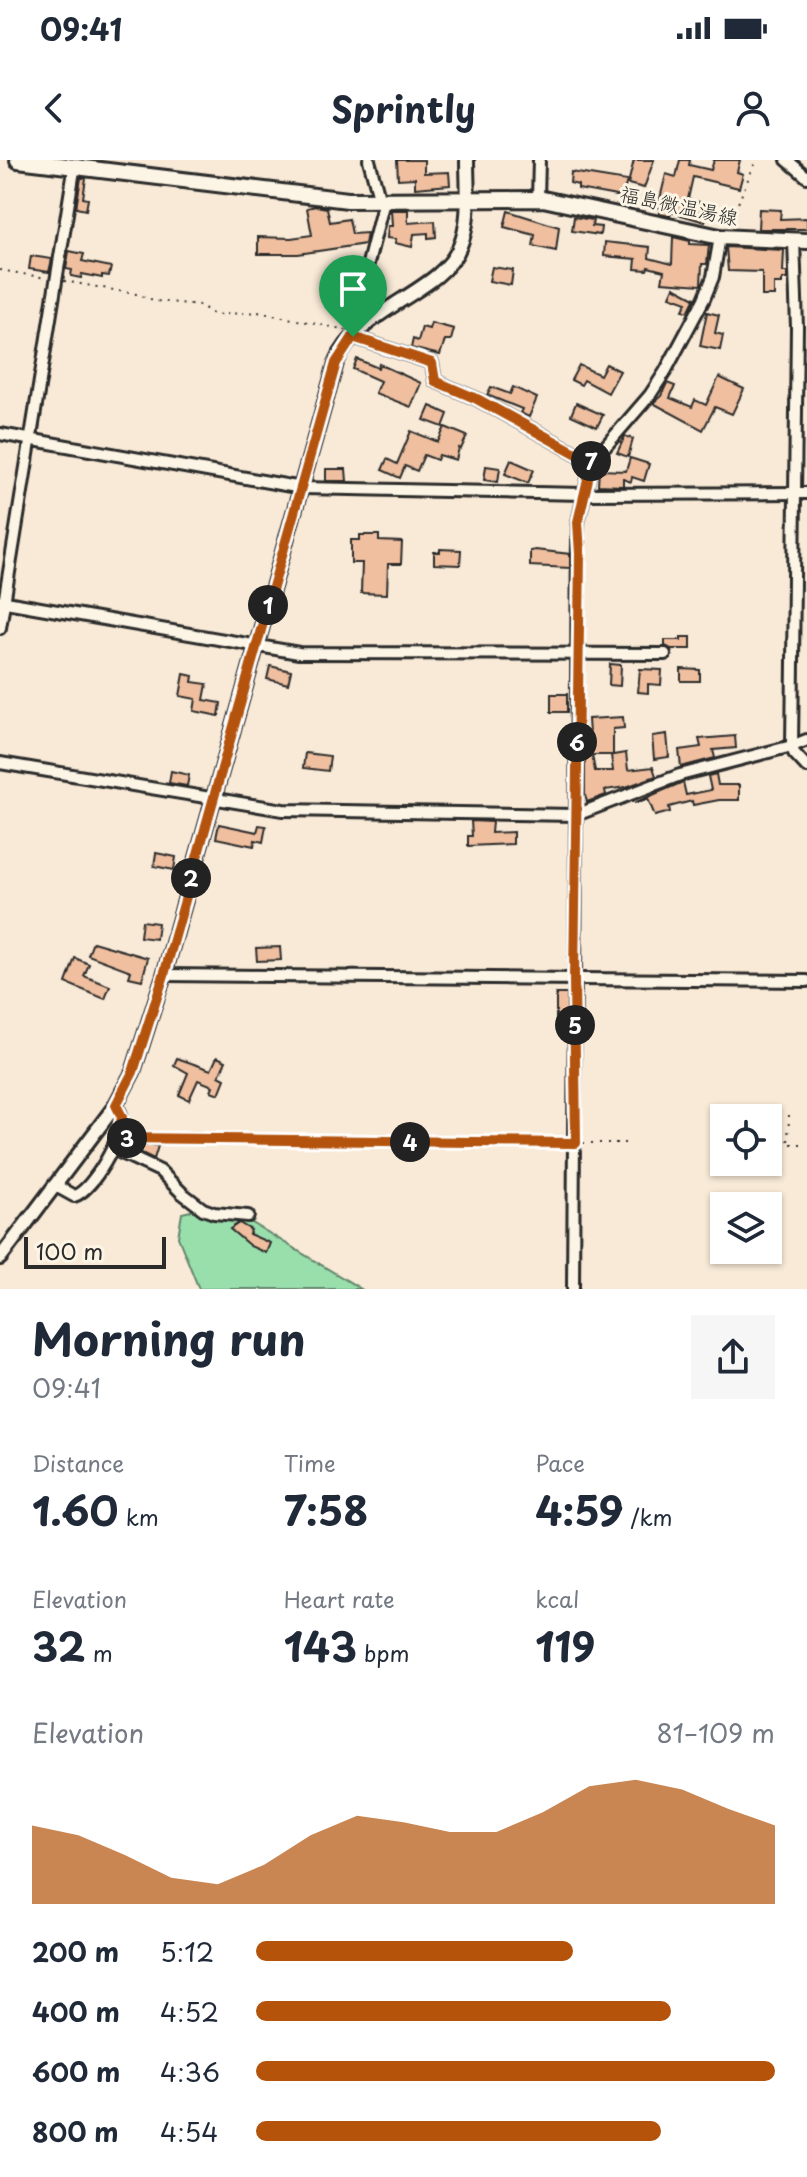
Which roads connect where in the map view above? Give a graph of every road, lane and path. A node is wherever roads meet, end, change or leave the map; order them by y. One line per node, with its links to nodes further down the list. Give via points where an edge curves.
1 (18, 160): 7 (main road, 福島微温湯線)
2 (369, 160): 11 (street)
3 (467, 160): 10 (street)
4 (539, 160): 9 (street)
5 (756, 160): 12 (path)
6 (787, 160): 8 (street)
7 (80, 163): 11 (main road, 福島微温湯線, via 266,191); 15 (street)
8 (807, 177)
9 (538, 199): 10 (main road, 福島微温湯線); 12 (main road, 福島微温湯線)
10 (467, 200): 11 (main road, 福島微温湯線); 16 (street, via 462,243 445,269)
11 (382, 201): 16 (street, via 353,322)
12 (722, 238): 13 (main road, 福島微温湯線); 19 (street, via 704,299 665,372)
13 (800, 240): 21 (street)
14 (0, 270): 15 (path)
15 (57, 280): 16 (path, via 200,305 214,315 258,312); 18 (street)
16 (356, 334): 19 (street, via 432,363 435,381); 20 (street, via 336,363)
17 (0, 434): 18 (street)
18 (32, 440): 20 (street); 24 (street)
19 (592, 462): 23 (street)
20 (302, 488): 23 (street); 26 (street)
21 (794, 493): 22 (street); 23 (street); 30 (street)
22 (807, 493)
23 (584, 494): 27 (street, via 578,526)
24 (2, 601): 25 (street); 26 (street)
25 (0, 628)
26 (257, 644): 27 (street, via 299,653); 33 (street)
27 (578, 653): 28 (street); 34 (street)
28 (665, 654)
29 (807, 740): 30 (street)
30 (792, 746): 32 (street); 34 (street, via 680,775)
31 (0, 763): 33 (street)
32 (807, 767)
33 (213, 800): 34 (street, via 283,810); 35 (street)
34 (576, 815): 36 (street)
35 (164, 975): 36 (street); 38 (street, via 133,1072)
36 (574, 978): 37 (street); 41 (street)
37 (807, 981)
38 (116, 1105): 40 (street, via 122,1117); 44 (street)
39 (789, 1115): 43 (path, via 788,1144)
40 (116, 1143): 41 (path); 44 (street, via 80,1194); 45 (street, via 160,1171 203,1209)
41 (576, 1143): 42 (path); 47 (street)
42 (629, 1143)
43 (807, 1144)
44 (52, 1188): 46 (street)
45 (248, 1216)
46 (0, 1258)
47 (573, 1289)

